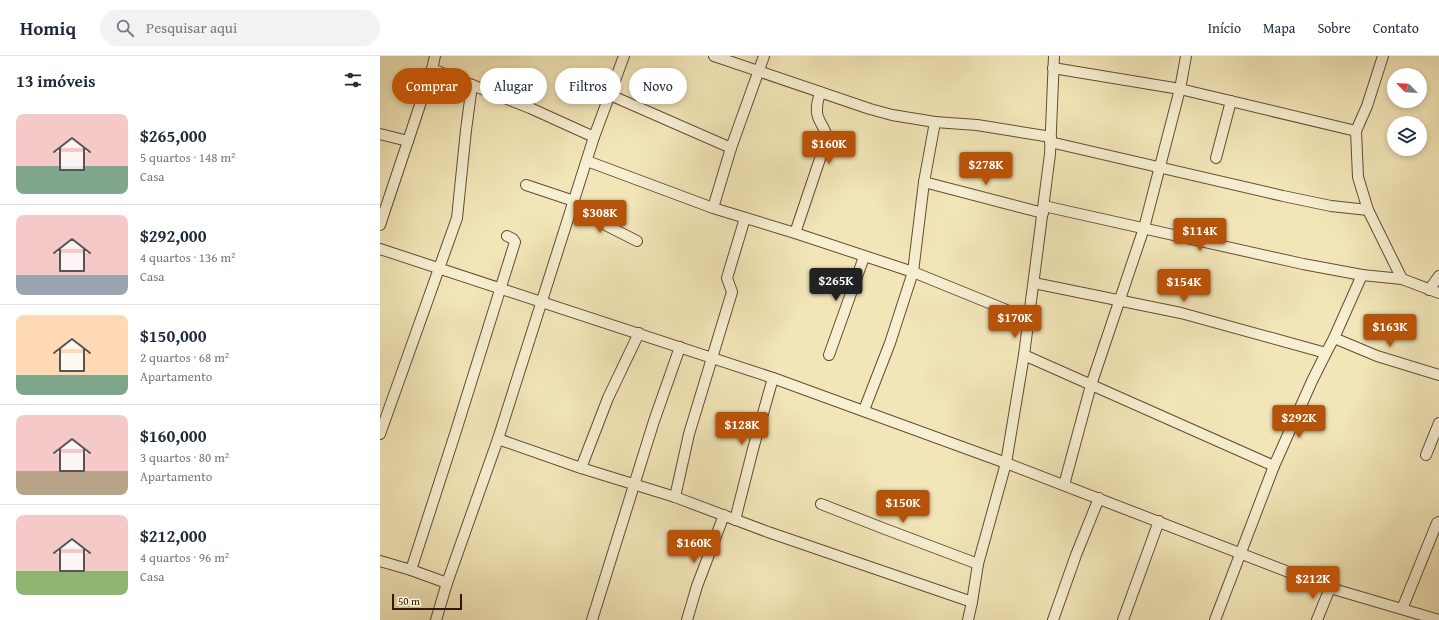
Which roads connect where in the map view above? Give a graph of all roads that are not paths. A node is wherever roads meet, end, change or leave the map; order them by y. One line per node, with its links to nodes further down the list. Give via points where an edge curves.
1 (435, 56): 8 (street)
2 (624, 56): 9 (street)
3 (714, 56): 11 (street)
4 (764, 56): 11 (street)
5 (1054, 56): 10 (street)
6 (1186, 56): 13 (street)
7 (1383, 56): 21 (street)
8 (432, 68)
9 (620, 68)
10 (1053, 68): 13 (street); 24 (street)
11 (759, 72): 14 (street); 26 (street)
12 (472, 85): 23 (street)
13 (1180, 89): 16 (street); 29 (street)
14 (820, 92): 20 (street, via 870,109); 39 (street, via 818,117 827,138)
15 (621, 100): 26 (street)
16 (1231, 101): 21 (street); 27 (street)
17 (420, 104): 25 (street)
18 (469, 104): 44 (street, via 457,218)
19 (607, 104): 23 (street)
20 (935, 122): 24 (street, via 977,125); 30 (street)
21 (1356, 131): 35 (street, via 1358,177)
22 (380, 134): 25 (street)
23 (594, 137): 28 (street)
24 (1051, 140): 29 (street); 34 (street)
25 (408, 141): 37 (street)
26 (730, 148): 33 (street)
27 (1216, 158)
28 (587, 161): 32 (street); 33 (street)
29 (1161, 167): 35 (street, via 1331,206); 38 (street)
30 (924, 182): 34 (street); 45 (street)
31 (526, 185): 32 (street)
32 (573, 205): 41 (street); 52 (street)
33 (713, 208): 36 (street)
34 (1043, 210): 38 (street); 49 (street)
35 (1368, 210): 48 (street)
36 (745, 218): 39 (street); 61 (street, via 727,278 732,292)
37 (380, 225)
38 (1144, 228): 46 (street); 53 (street)
39 (795, 233): 43 (street)
40 (507, 236): 50 (street, via 515,242)
41 (637, 241)
42 (380, 249): 44 (street)
43 (864, 257): 45 (street); 59 (street)
44 (439, 268): 50 (street); 67 (street)
45 (913, 272): 54 (street); 65 (street, via 890,343)
46 (1362, 275): 48 (street); 56 (street)
47 (1439, 276): 51 (street)
48 (1402, 278): 51 (street)
49 (1034, 283): 53 (street); 54 (street)
50 (502, 288): 52 (street); 85 (street)
51 (1434, 291)
52 (541, 302): 55 (street); 68 (street)
53 (1119, 302): 58 (street, via 1181,313); 64 (street)
54 (1029, 321): 60 (street)
55 (639, 334): 57 (street); 72 (street, via 608,398)
56 (1334, 338): 58 (street); 62 (street, via 1377,356)
57 (680, 347): 61 (street); 73 (street)
58 (1326, 353): 71 (street)
59 (829, 355)
60 (1024, 355): 64 (street); 70 (street)
61 (713, 359): 63 (street); 75 (street, via 690,434)
62 (1439, 375)
63 (773, 378): 65 (street); 79 (street)
64 (1091, 385): 71 (street); 74 (street)
65 (864, 410): 70 (street)
66 (1439, 423): 69 (street)
67 (380, 434)
68 (498, 439): 72 (street); 86 (street)
69 (1426, 455)
70 (1006, 463): 74 (street); 84 (street)
71 (1274, 466): 82 (street)
72 (581, 468): 73 (street)
73 (634, 484): 75 (street); 91 (street)
74 (1064, 485): 76 (street)
75 (675, 497): 78 (street)
76 (1099, 498): 80 (street); 94 (street)
77 (822, 504): 84 (street)
78 (724, 515): 79 (street); 92 (street)
79 (735, 520): 88 (street)
80 (1159, 521): 82 (street); 95 (street)
81 (1439, 522): 89 (street)
82 (1242, 553): 87 (street); 96 (street)
83 (380, 561): 85 (street)
84 (978, 564): 88 (street)
85 (411, 570): 86 (street)
86 (447, 583): 90 (street)
87 (1330, 588): 89 (street); 97 (street)
88 (972, 602): 93 (street)
89 (1402, 609): 98 (street)
90 (436, 620)
91 (592, 620)
92 (686, 620)
93 (968, 620)
94 (1053, 620)
95 (1123, 620)
96 (1215, 620)
97 (1317, 620)
98 (1439, 620)

